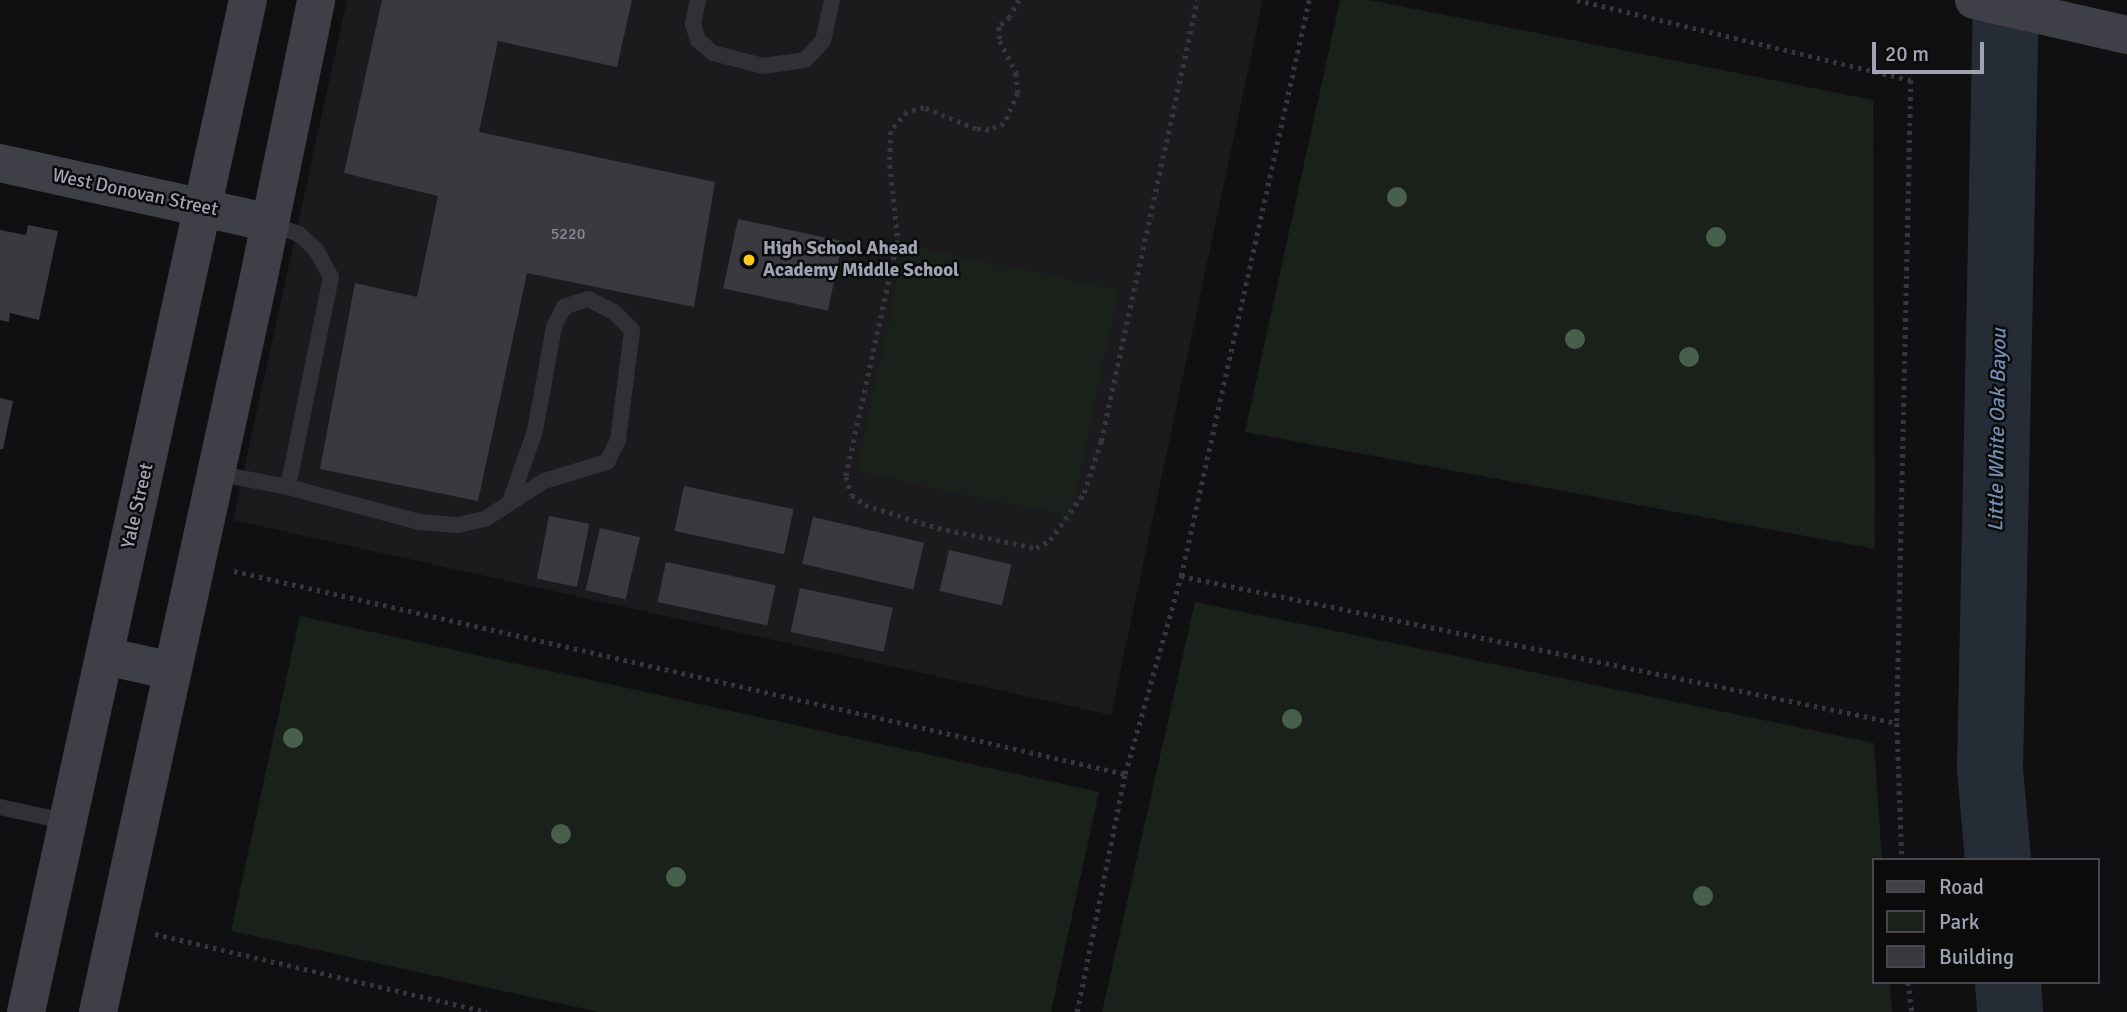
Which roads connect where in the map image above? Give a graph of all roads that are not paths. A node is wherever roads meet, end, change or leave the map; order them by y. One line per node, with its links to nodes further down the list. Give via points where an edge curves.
1 (248, 0): 9 (main road, Yale Street)
2 (316, 0): 10 (main road)
3 (698, 0): 4 (lane, via 693,24 698,40 713,53 763,66 805,60 823,41)
4 (832, 0)
5 (1974, 0): 6 (main road, via 2029,13)
6 (2077, 12): 7 (main road)
7 (2127, 35)
8 (0, 163): 9 (main road, West Donovan Street)
9 (204, 208): 10 (main road, West Donovan Street); 14 (main road, Yale Street)
10 (270, 223): 11 (main road); 12 (lane, via 299,234 316,250 331,277)
11 (215, 472): 12 (lane); 15 (main road)
12 (288, 487): 13 (lane, via 420,522 458,525 485,519)
13 (510, 502): 13 (lane, via 544,481 607,462 618,440 632,330 614,312 588,299 564,307 554,327 535,432)
14 (105, 656): 15 (main road); 17 (main road, Yale Street)
15 (172, 671): 19 (main road)
16 (0, 807): 17 (lane)
17 (68, 822): 18 (main road, Yale Street)
18 (26, 1012)
19 (98, 1012)

